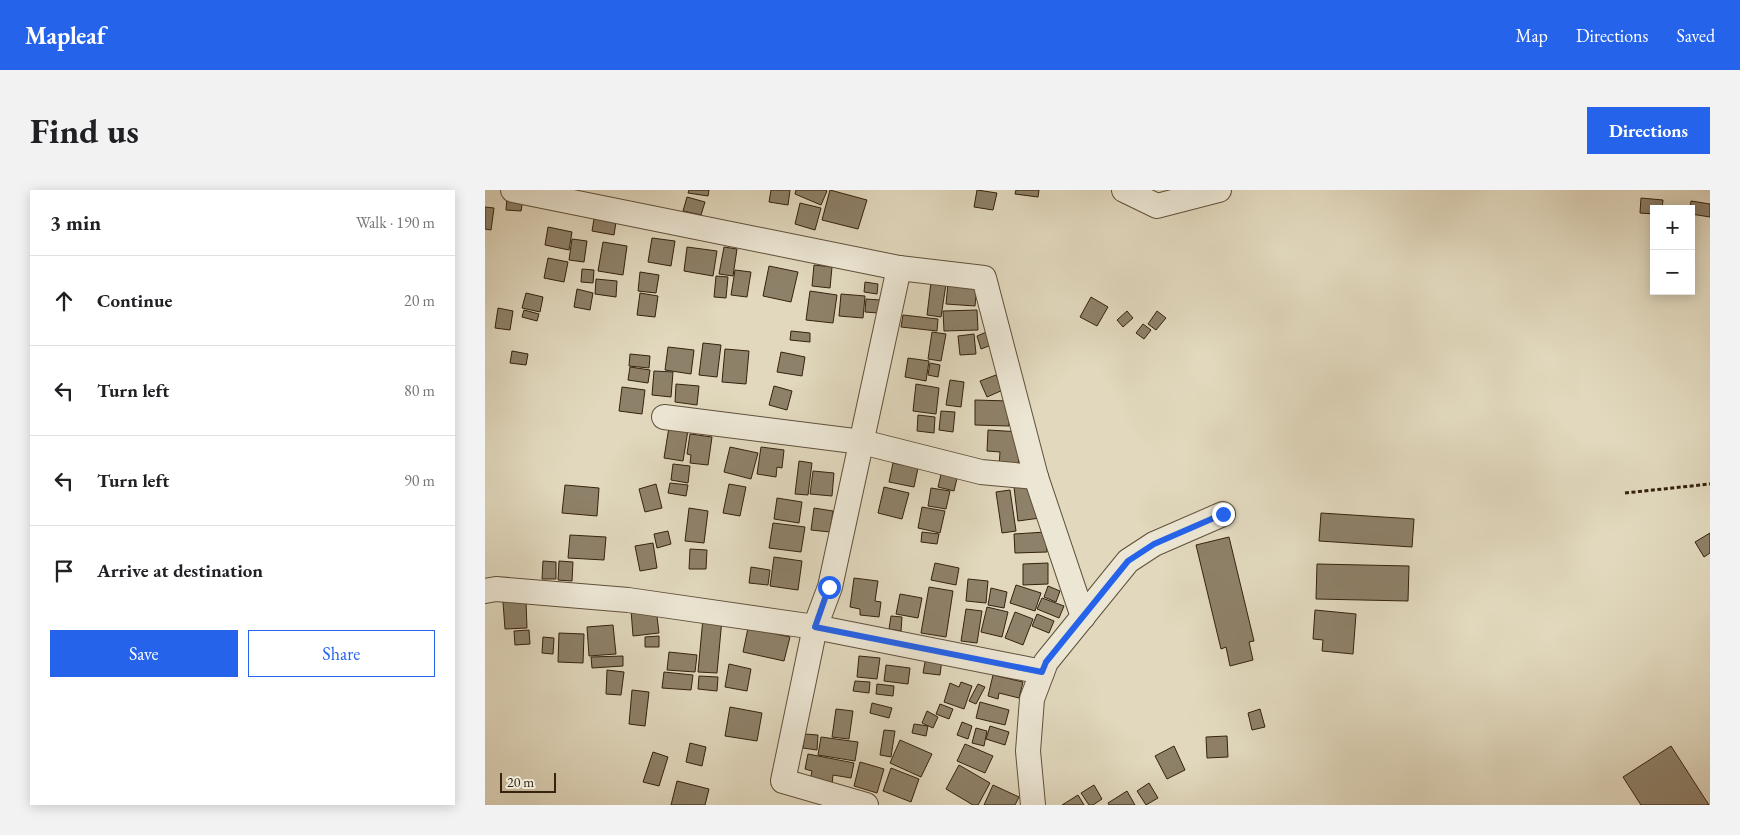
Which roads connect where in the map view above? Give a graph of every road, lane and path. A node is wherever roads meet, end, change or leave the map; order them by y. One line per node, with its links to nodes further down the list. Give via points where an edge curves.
1 (513, 190): 4 (street)
2 (1124, 190): 3 (street, via 1157,206)
3 (1219, 190)
4 (899, 268): 6 (street); 7 (street, via 983,278)
5 (664, 417): 6 (street)
6 (862, 442): 7 (street, via 981,472); 13 (street, via 829,587)
7 (1037, 477): 12 (street)
8 (1710, 484): 9 (path)
9 (1625, 493)
10 (1223, 514): 12 (street, via 1154,544 1128,561)
11 (485, 591): 13 (street, via 496,589 628,600)
12 (1083, 617): 14 (street, via 1046,662)
13 (815, 627): 14 (street); 15 (street, via 783,782)
14 (1042, 672): 16 (street, via 1032,699 1028,751)
15 (866, 805)
16 (1033, 805)

